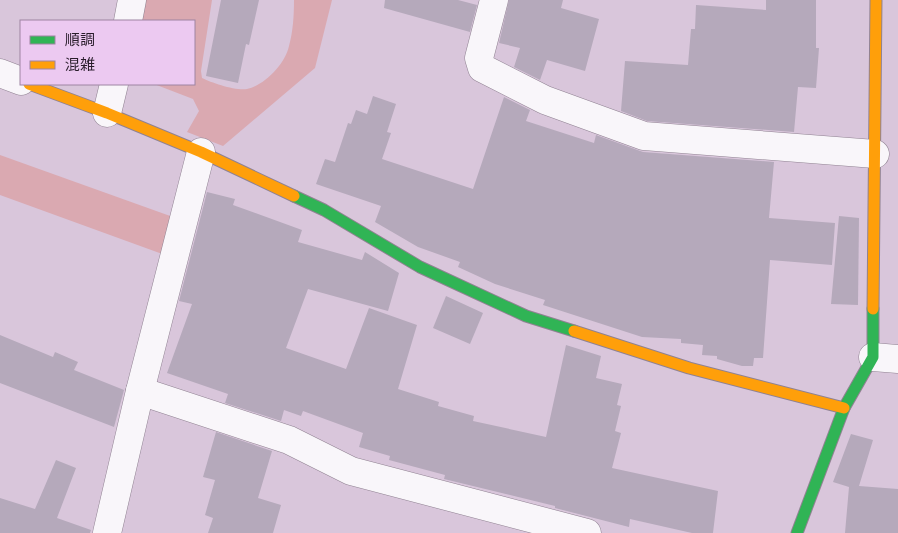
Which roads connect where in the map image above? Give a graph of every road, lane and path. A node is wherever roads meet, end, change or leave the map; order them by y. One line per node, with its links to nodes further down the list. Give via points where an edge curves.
1 (132, 0): 4 (street)
2 (494, 0): 11 (street, via 479,58 482,68 545,100 644,136)
3 (876, 0): 11 (street)
4 (128, 20)
5 (0, 73): 6 (street)
6 (20, 81)
7 (32, 85): 9 (street)
8 (114, 85): 9 (street)
9 (107, 113): 10 (street)
10 (201, 152): 13 (street); 14 (street, via 324,210 420,267 526,316 689,368)
11 (875, 154): 12 (street)
12 (886, 358): 14 (street)
13 (140, 391): 15 (street); 16 (street, via 289,440 351,471)
14 (844, 408): 17 (street)
15 (107, 533)
16 (587, 533)
17 (797, 533)

